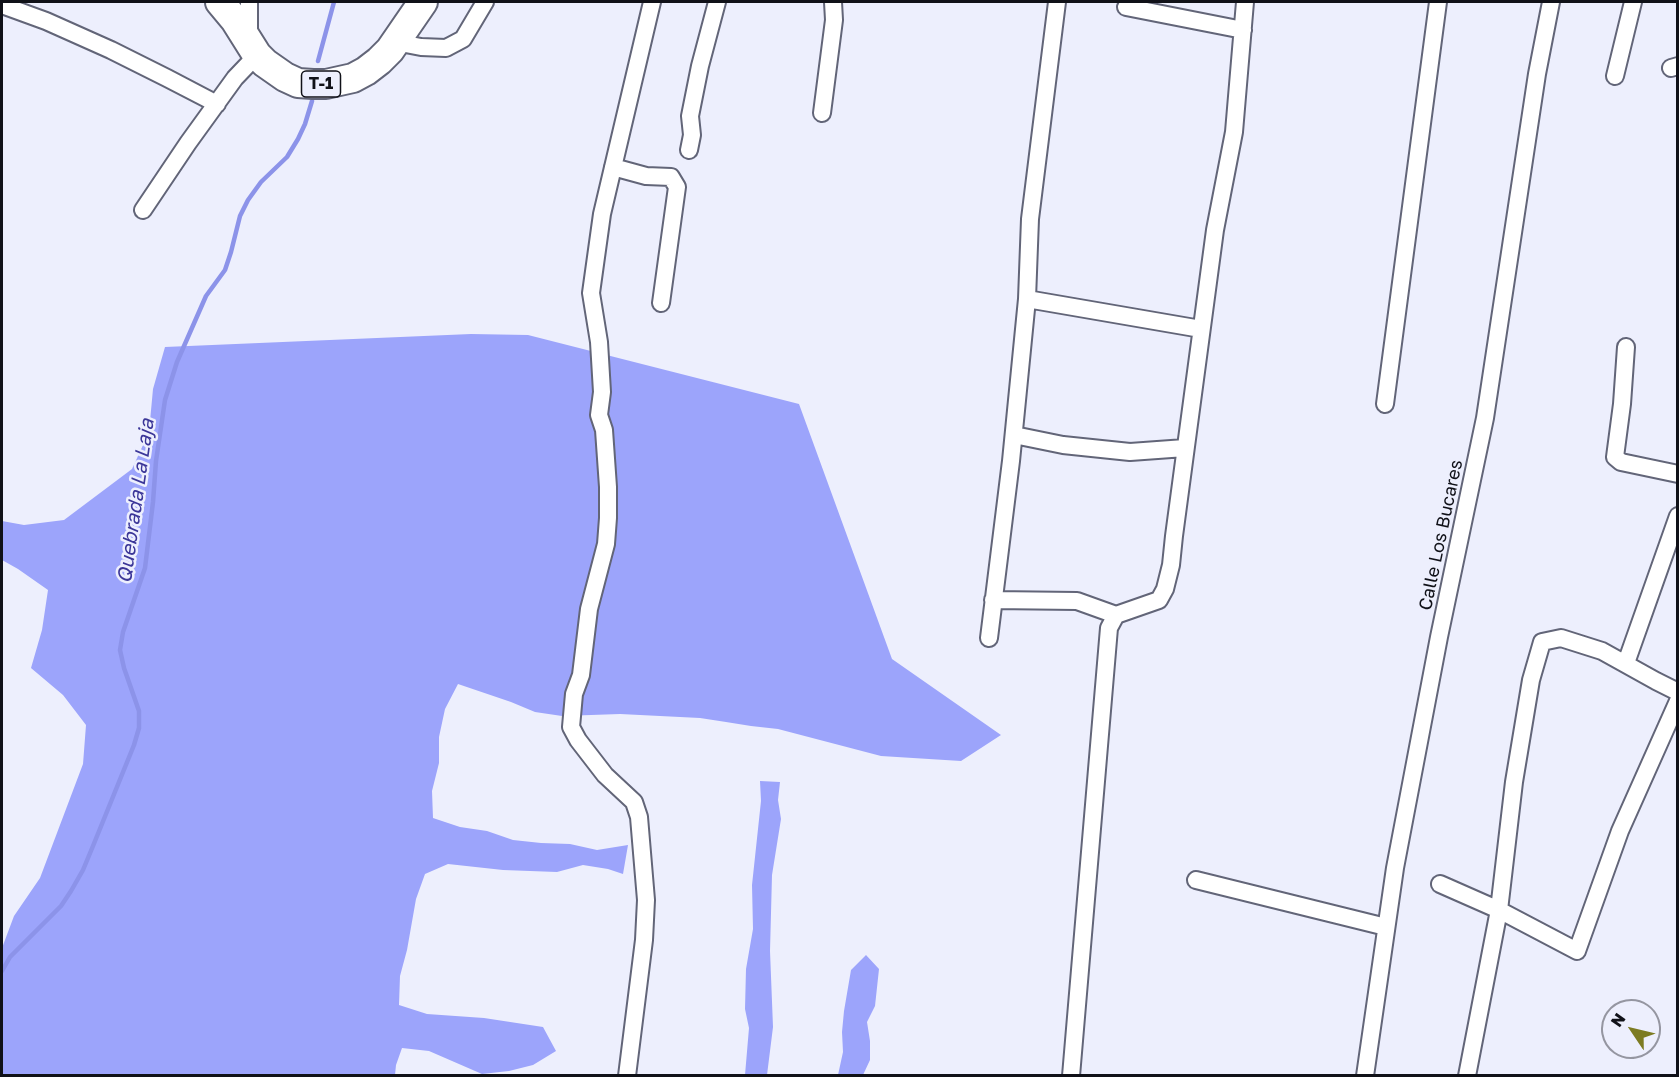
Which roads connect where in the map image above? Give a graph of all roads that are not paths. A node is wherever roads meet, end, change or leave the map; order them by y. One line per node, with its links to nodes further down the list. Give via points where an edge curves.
1 (220, 2): 17 (highway, T-1)
2 (249, 2): 17 (street)
3 (423, 2): 16 (highway, T-1)
4 (485, 2): 16 (street, via 463,39 446,48)
5 (652, 2): 22 (street)
6 (717, 2): 21 (street, via 699,66 690,116)
7 (833, 2): 20 (street)
8 (1057, 2): 24 (street, via 1030,219)
9 (1245, 2): 15 (street)
10 (1438, 2): 28 (street)
11 (1551, 2): 42 (street, Calle Los Bucares, via 1485,418 1439,637)
12 (1633, 2): 18 (street)
13 (2, 5): 19 (street, via 111,50)
14 (1126, 7): 15 (street)
15 (1243, 30): 26 (street, via 1234,132)
16 (395, 42): 17 (highway, T-1, via 366,71 326,84 298,83 275,70)
17 (253, 49): 19 (street)
18 (1615, 76)
19 (217, 104): 23 (street)
20 (822, 113)
21 (689, 150)
22 (613, 167): 25 (street, via 646,176 671,177 677,187); 43 (street, via 591,293 599,342 599,415 604,430 608,487 606,544 589,609 571,727 605,775 634,802 639,818 646,900)
23 (143, 210)
24 (1027, 300): 26 (street); 29 (street)
25 (662, 303)
26 (1201, 328): 30 (street)
27 (1626, 347): 31 (street, via 1615,457 1621,462)
28 (1384, 404)
29 (1014, 435): 30 (street, via 1130,452); 33 (street)
30 (1185, 448): 34 (street, via 1165,589 1159,600)
31 (1677, 474)
32 (1677, 521): 36 (street)
33 (993, 600): 34 (street, via 1077,601); 35 (street)
34 (1116, 615): 44 (street, via 1109,628)
35 (988, 638)
36 (1626, 663): 37 (street); 41 (street, via 1561,638 1542,642 1531,680 1514,782)
37 (1677, 692)
38 (1677, 700): 41 (street, via 1620,831 1577,951)
39 (1196, 879): 42 (street)
40 (1440, 884): 41 (street)
41 (1499, 910): 46 (street)
42 (1386, 927): 45 (street, Calle Los Bucares)
43 (627, 1076)
44 (1071, 1076)
45 (1365, 1076)
46 (1467, 1076)

